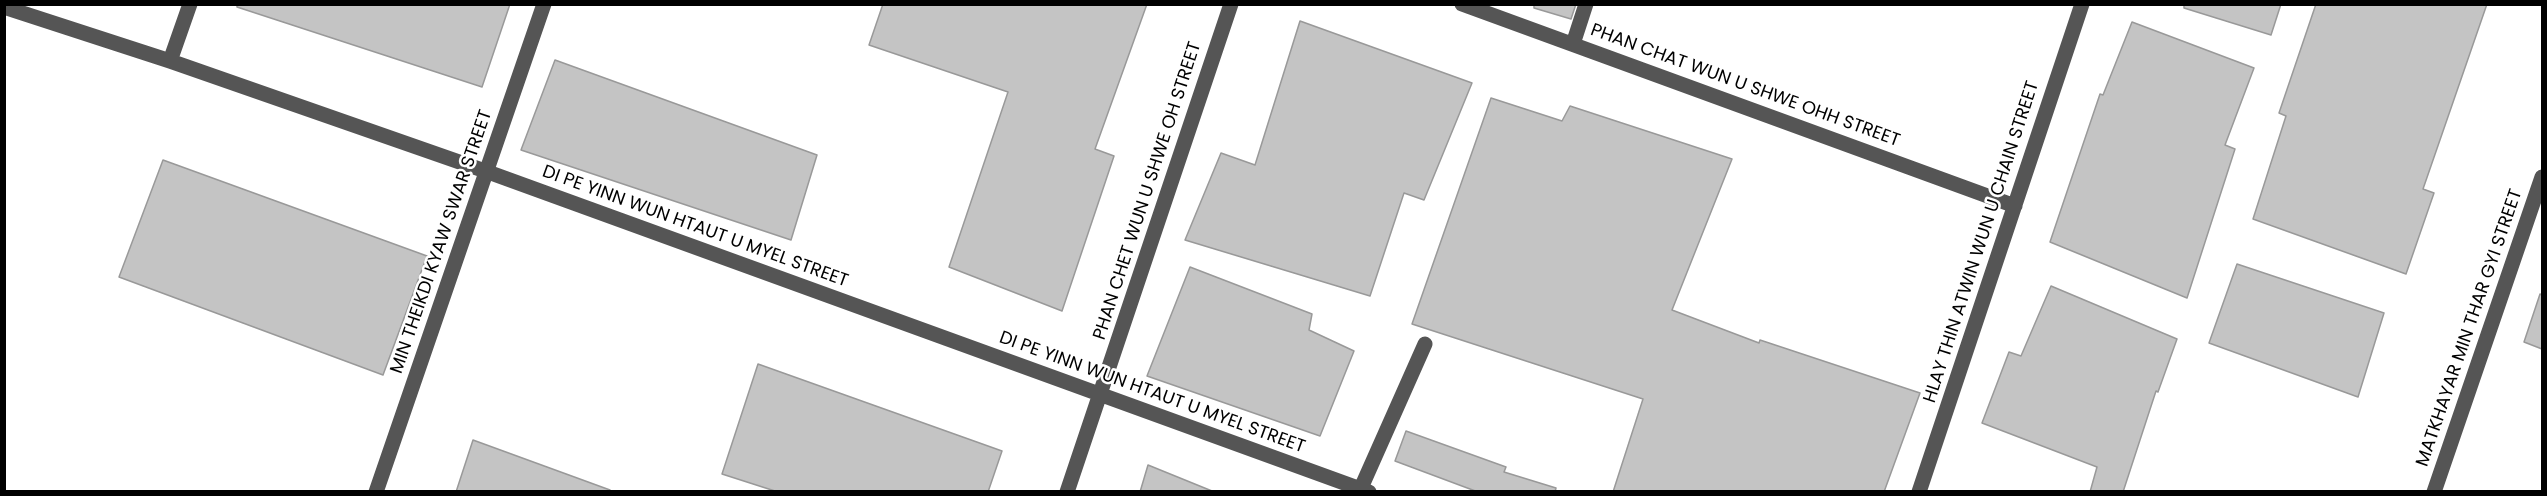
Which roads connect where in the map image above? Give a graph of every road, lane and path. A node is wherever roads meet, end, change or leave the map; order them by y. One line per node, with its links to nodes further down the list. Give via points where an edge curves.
1 (190, 4): 9 (street)
2 (544, 4): 10 (street, MIN THEIKDI KYAW SWAR STREET)
3 (1231, 4): 14 (street, PHAN CHET WUN U SHWE OH STREET)
4 (1462, 4): 8 (street, PHAN CHAT WUN U SHWE OHH STREET)
5 (1586, 4): 8 (street)
6 (2082, 4): 12 (street, HLAY THIN ATWIN WUN U CHAIN STREET)
7 (4, 7): 9 (street, DI PE YINN WUN HTAUT U MYEL STREET)
8 (1573, 44): 12 (street, PHAN CHAT WUN U SHWE OHH STREET)
9 (170, 61): 10 (street, DI PE YINN WUN HTAUT U MYEL STREET)
10 (488, 172): 14 (street, DI PE YINN WUN HTAUT U MYEL STREET); 16 (street, MIN THEIKDI KYAW SWAR STREET)
11 (2542, 177): 19 (street, MATKHAYAR MIN THAR GYI STREET)
12 (2015, 206): 18 (street, HLAY THIN ATWIN WUN U CHAIN STREET)
13 (1425, 344): 15 (street)
14 (1100, 395): 15 (street, DI PE YINN WUN HTAUT U MYEL STREET); 17 (street, PHAN CHET WUN U SHWE OH STREET)
15 (1365, 490)
16 (376, 492)
17 (1067, 492)
18 (1919, 492)
19 (2434, 492)

